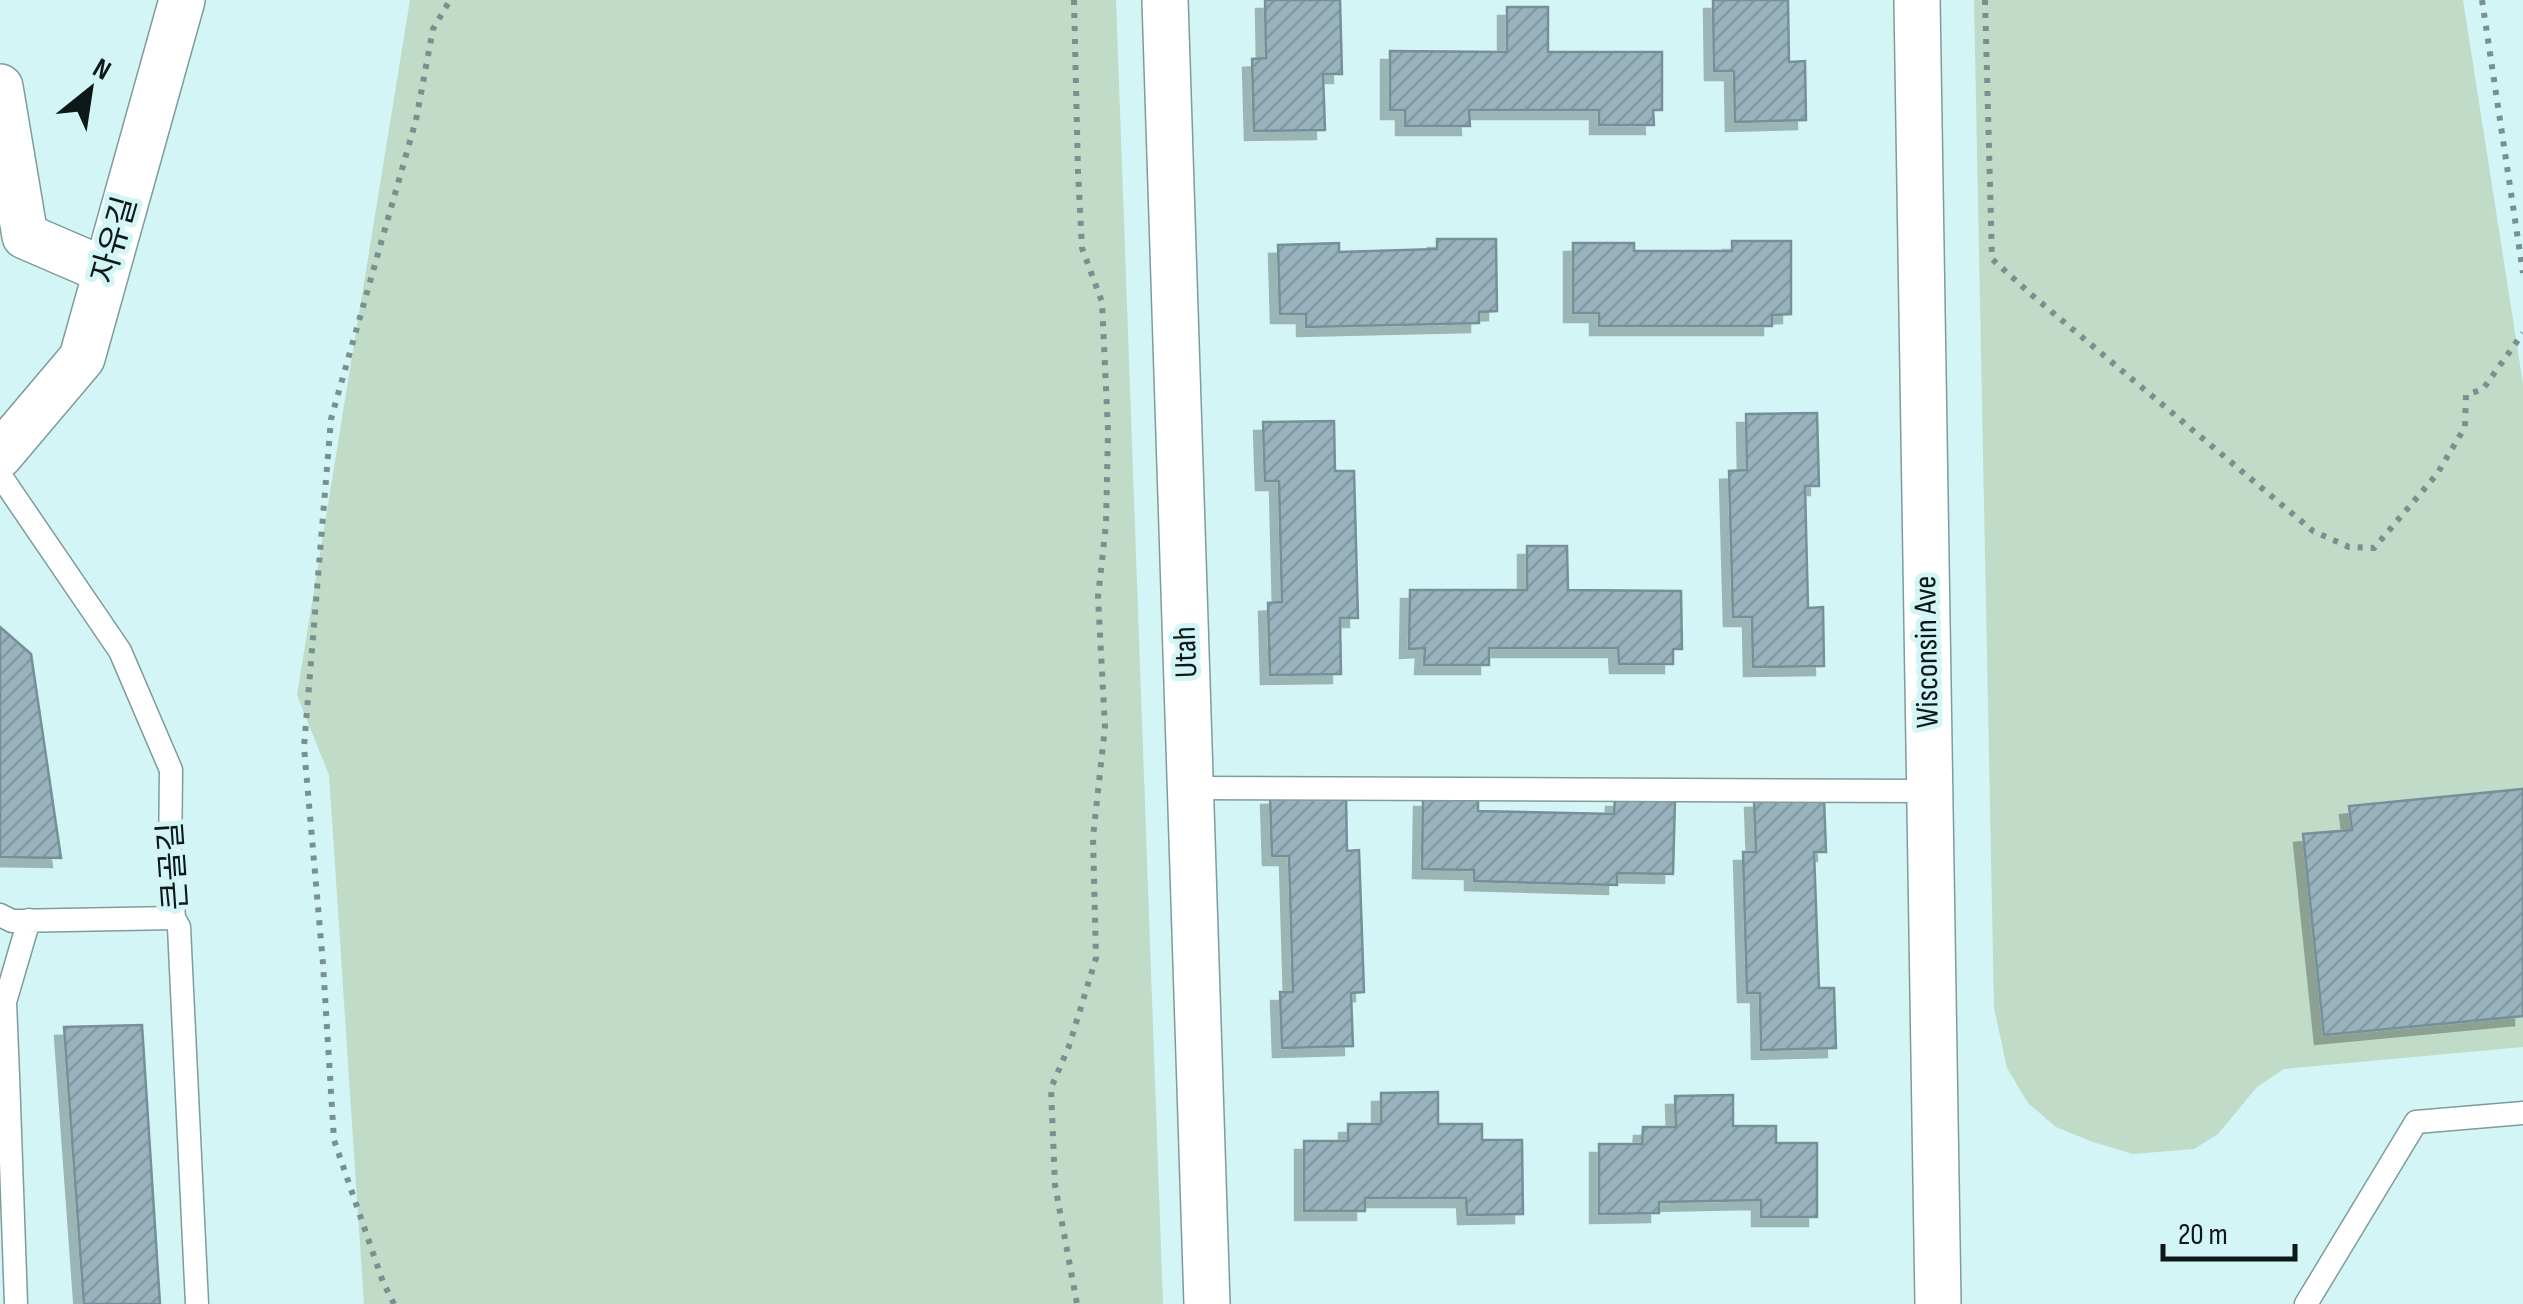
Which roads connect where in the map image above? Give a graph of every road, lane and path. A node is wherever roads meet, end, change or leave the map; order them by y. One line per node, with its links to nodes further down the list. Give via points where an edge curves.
1 (182, 0): 9 (street, 자유길)
2 (450, 0): 23 (path, via 433,29 416,120 331,419 304,747 334,1140)
3 (1074, 0): 24 (path, via 1082,248 1102,302 1108,431 1098,597 1105,727 1093,837 1096,958 1051,1088 1055,1185)
4 (1165, 0): 14 (street, Utah)
5 (1917, 0): 15 (street, Wisconsin Ave)
6 (1986, 0): 11 (path, via 1992,259 2313,530 2349,547 2374,548 2437,474 2465,426 2466,395 2483,389)
7 (2482, 0): 10 (path)
8 (0, 87): 9 (street, via 25,236)
9 (106, 271): 12 (street, 자유길, via 82,358)
10 (2523, 273)
11 (2523, 333)
12 (0, 454)
13 (0, 475): 17 (lane, 큰골길, via 120,651 171,770)
14 (1190, 788): 15 (lane); 25 (street, Utah)
15 (1930, 791): 26 (street, Wisconsin Ave)
16 (0, 915): 18 (lane)
17 (174, 918): 18 (lane); 22 (lane, 큰골길)
18 (29, 920): 19 (lane, via 5,1002)
19 (4, 1076): 21 (lane)
20 (2523, 1113): 27 (lane, via 2416,1122)
21 (16, 1304)
22 (197, 1304)
23 (394, 1304)
24 (1076, 1304)
25 (1207, 1304)
26 (1938, 1304)
27 (2306, 1304)

